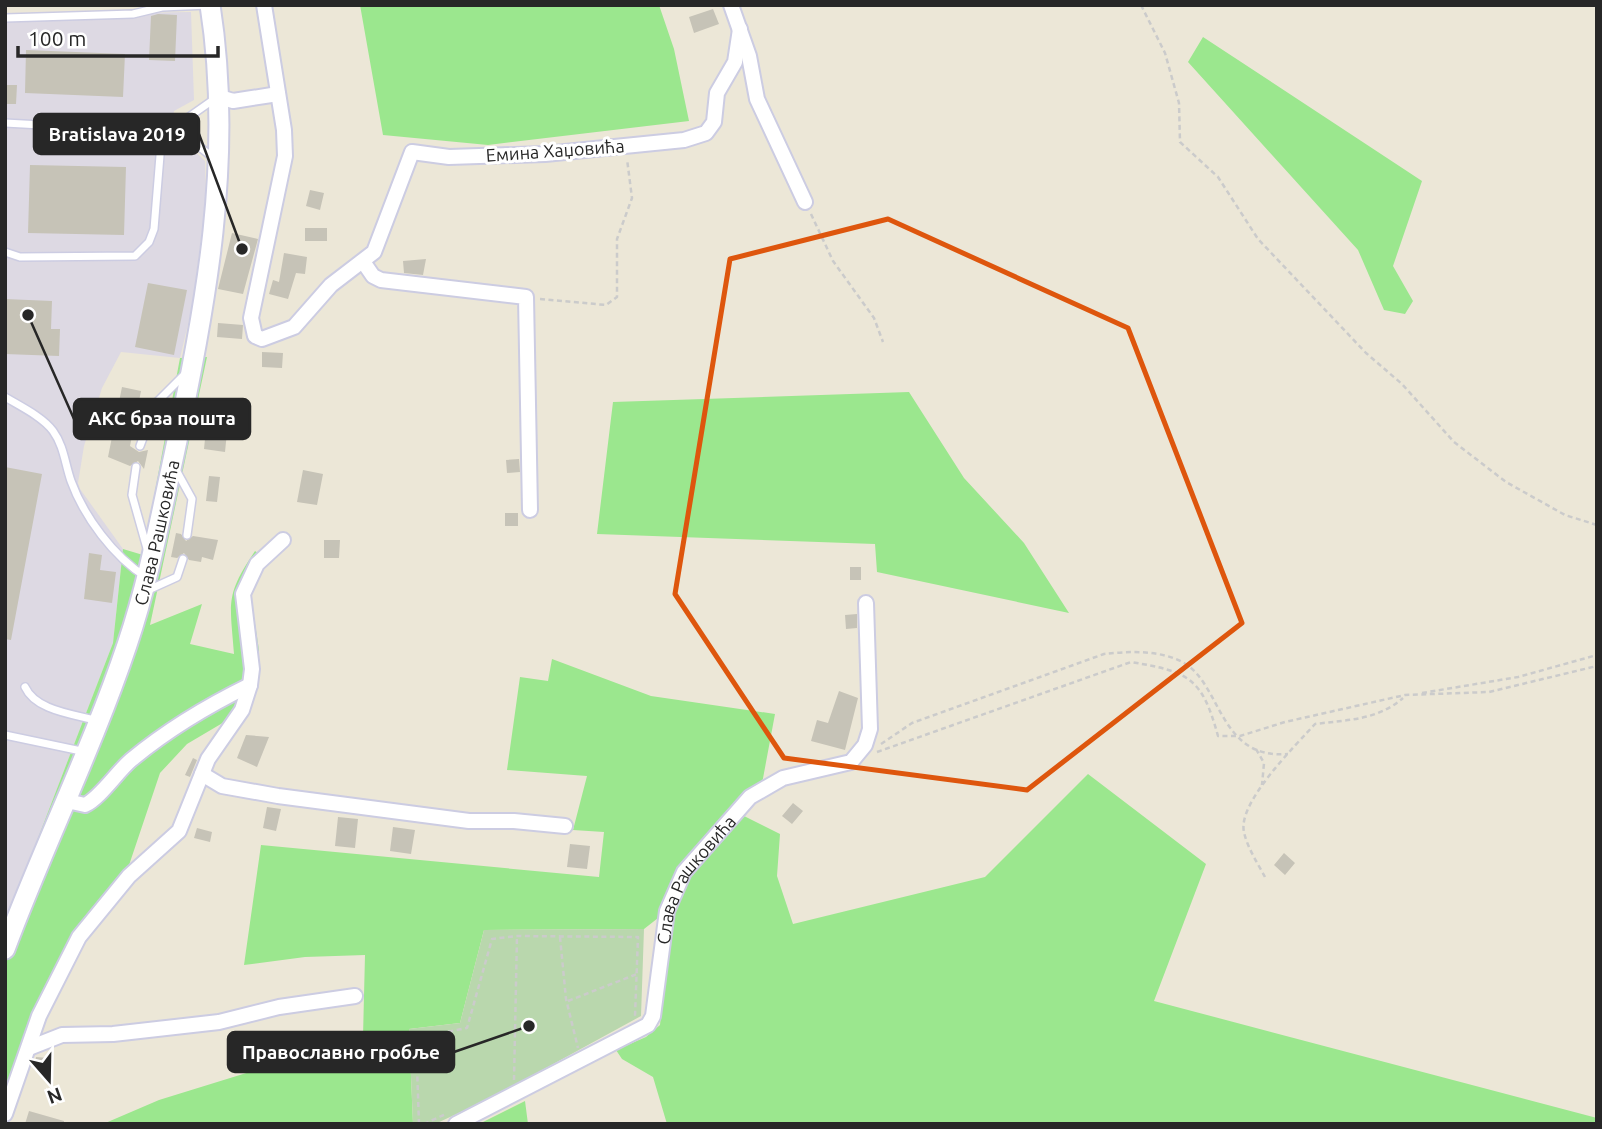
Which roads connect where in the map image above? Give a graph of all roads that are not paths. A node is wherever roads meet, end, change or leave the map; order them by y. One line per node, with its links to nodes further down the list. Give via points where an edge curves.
1 (210, 5): 4 (lane, via 162,7 133,14); 7 (main road, Слава Рашковића)
2 (264, 5): 6 (street)
3 (731, 5): 5 (street)
4 (5, 18)
5 (740, 29): 11 (street, via 757,99); 13 (street, Емина Хаџовића, via 735,62 717,93 710,129 684,140 518,155 412,152 374,253)
6 (278, 94): 7 (street, via 233,101); 13 (street, via 285,156 251,318 255,336 268,338 294,327 331,285)
7 (217, 96): 9 (lane, via 201,111); 10 (main road, Слава Рашковића)
8 (5, 123): 9 (lane)
9 (165, 131): 10 (lane, via 187,137); 12 (lane, via 154,229 135,256 20,257)
10 (218, 162): 14 (main road, Слава Рашковића, via 211,265)
11 (805, 202)
12 (5, 252)
13 (359, 267): 19 (street, via 381,281 526,297)
14 (194, 365): 16 (lane, via 156,403); 17 (main road, Слава Рашковића)
15 (5, 397): 23 (lane, via 53,429 87,512 130,567)
16 (141, 446)
17 (172, 464): 20 (lane, via 192,499); 23 (main road, Слава Рашковића)
18 (136, 467): 23 (lane, via 132,495)
19 (530, 510)
20 (187, 535)
21 (283, 540): 25 (street, via 257,564 243,594)
22 (183, 559): 23 (lane, via 177,577)
23 (146, 577): 27 (main road, Слава Рашковића)
24 (866, 603): 37 (street, Слава Рашковића, via 870,729 865,745 851,762 783,778 750,797 684,872 667,911 648,1025)
25 (250, 685): 30 (street, via 242,710 214,746); 31 (street, via 149,747 108,781 91,802)
26 (25, 687): 27 (lane, via 39,704)
27 (99, 722): 29 (main road, Слава Рашковића)
28 (5, 735): 29 (lane)
29 (86, 752): 31 (main road, Слава Рашковића)
30 (202, 774): 32 (street, via 222,786 278,796 469,821); 35 (street, via 179,831 129,876 79,937 39,1016)
31 (67, 801): 33 (main road, Слава Рашковића)
32 (565, 826)
33 (5, 949)
34 (355, 996): 35 (street, via 279,1007 219,1023 62,1035)
35 (29, 1048): 36 (street)
36 (5, 1114)
37 (456, 1124)

